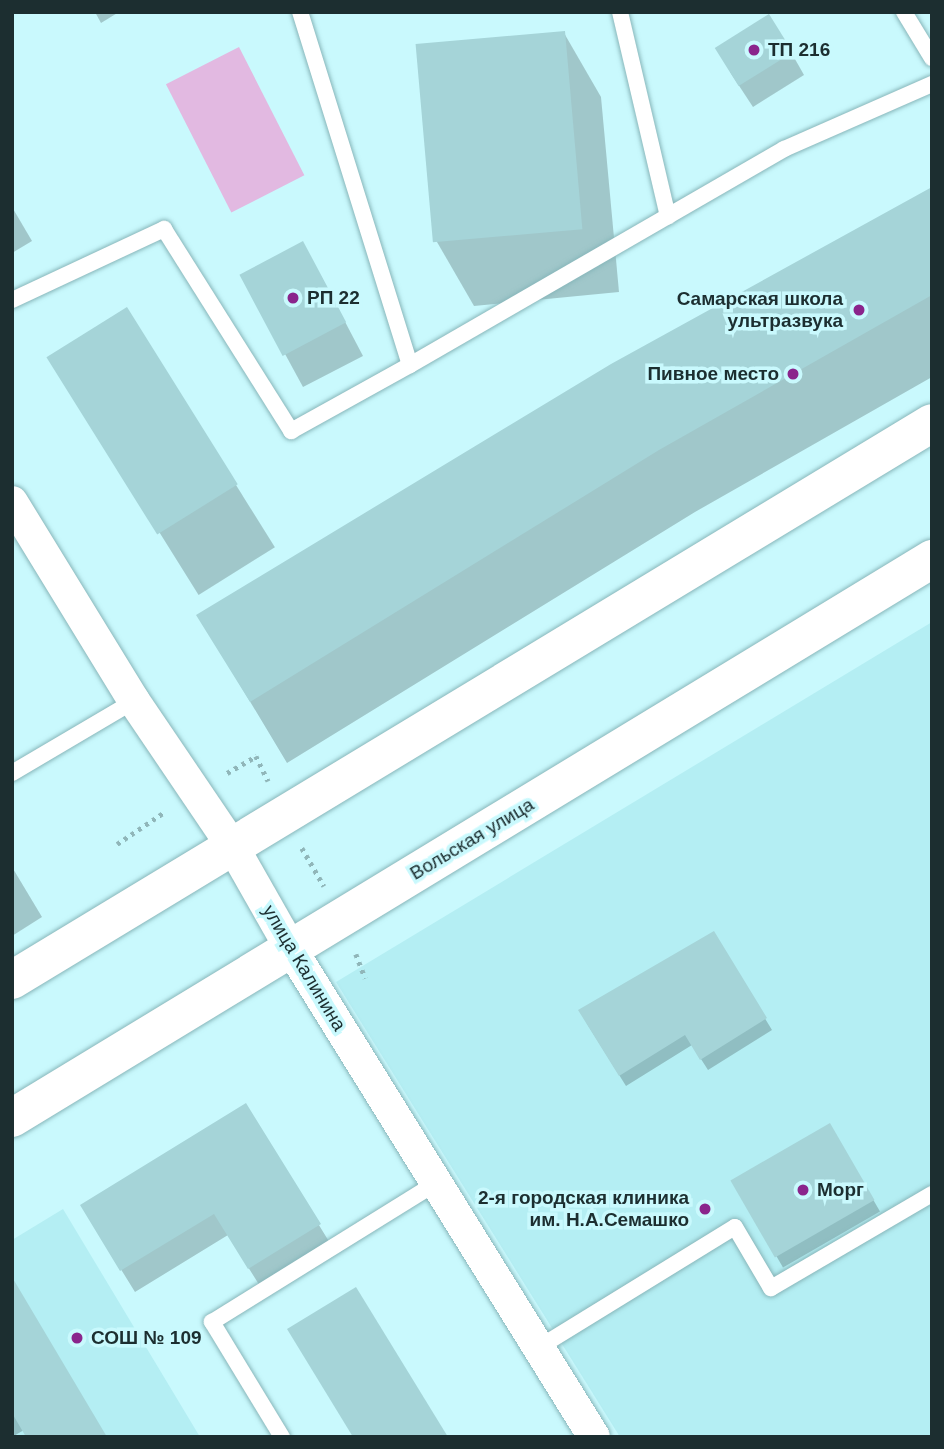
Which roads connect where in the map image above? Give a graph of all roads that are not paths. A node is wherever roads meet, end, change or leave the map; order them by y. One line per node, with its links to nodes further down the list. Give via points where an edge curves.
1 (300, 12): 8 (lane)
2 (620, 12): 6 (lane)
3 (904, 12): 4 (lane)
4 (932, 58)
5 (932, 84): 6 (lane, via 784,149)
6 (668, 216): 8 (lane)
7 (12, 300): 8 (lane, via 164,229 291,431)
8 (410, 365)
9 (932, 423): 14 (main road)
10 (12, 502): 12 (street, улица Калинина)
11 (932, 559): 15 (main road, Вольская улица)
12 (134, 701): 13 (lane); 14 (street, улица Калинина)
13 (12, 773)
14 (233, 847): 15 (street, улица Калинина); 16 (main road)
15 (291, 949): 17 (main road, Вольская улица); 18 (street, улица Калинина)
16 (12, 980)
17 (12, 1118)
18 (436, 1183): 20 (street, улица Калинина); 21 (lane, via 212,1322)
19 (932, 1194): 20 (lane, via 771,1287 735,1227)
20 (538, 1348): 22 (street, улица Калинина)
21 (282, 1437)
22 (594, 1437)

